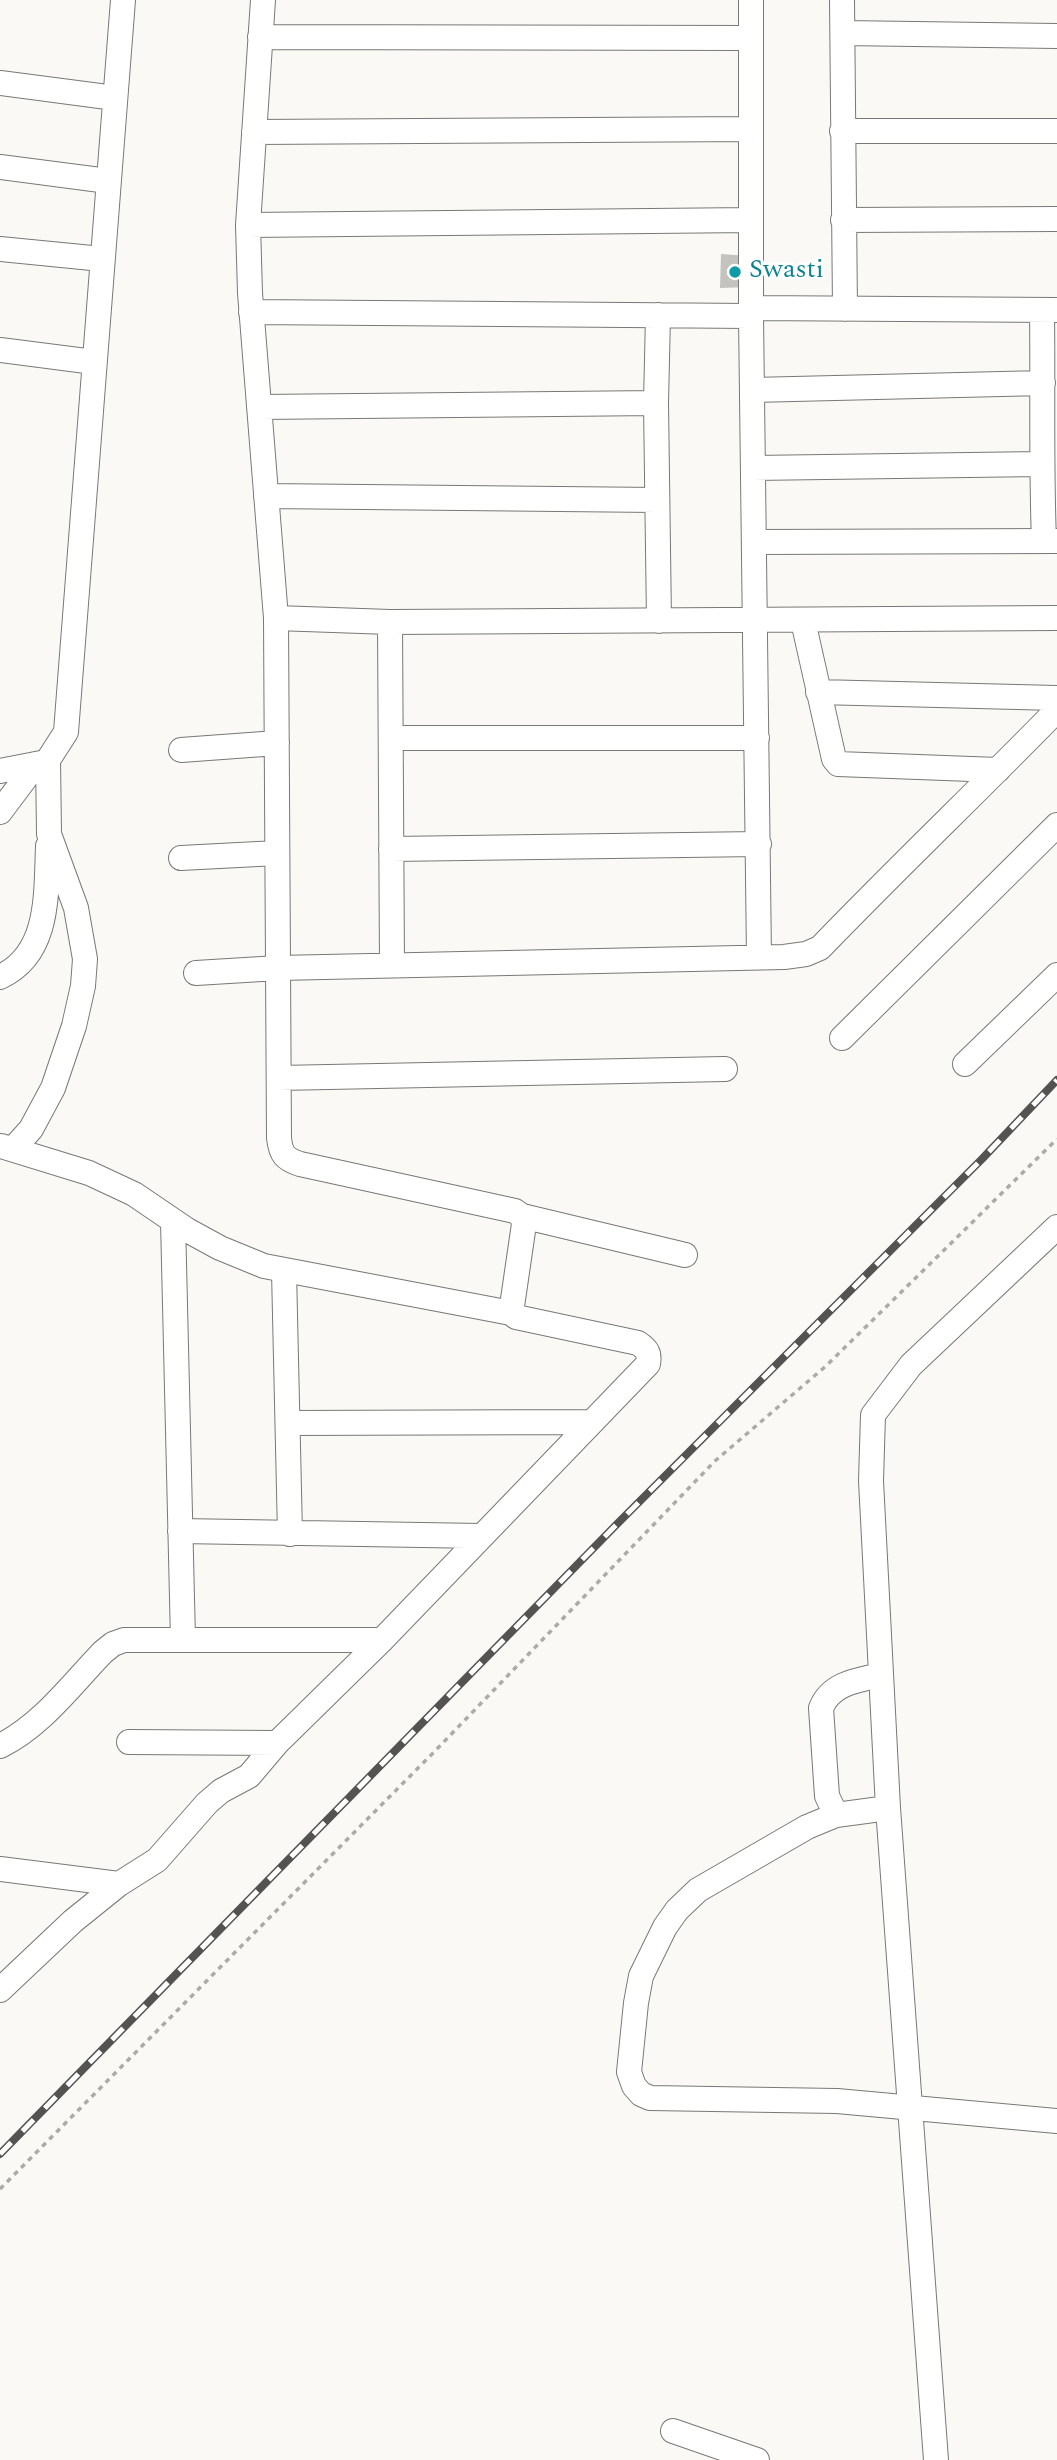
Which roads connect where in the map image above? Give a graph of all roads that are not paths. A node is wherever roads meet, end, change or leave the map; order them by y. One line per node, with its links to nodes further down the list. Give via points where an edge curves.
1 (124, 0): 10 (street)
2 (263, 0): 7 (street)
3 (751, 0): 8 (street)
4 (842, 0): 5 (street)
5 (843, 33): 6 (street); 12 (street)
6 (1057, 36)
7 (260, 37): 8 (street); 14 (street)
8 (751, 38): 11 (street)
9 (0, 83): 10 (street)
10 (115, 98): 16 (street)
11 (750, 129): 14 (street); 18 (street)
12 (842, 131): 13 (street); 19 (street)
13 (1057, 131)
14 (254, 132): 20 (street)
15 (0, 167): 16 (street)
16 (107, 181): 22 (street)
17 (1057, 219): 19 (street)
18 (751, 220): 20 (street); 26 (street)
19 (843, 220): 23 (street)
20 (248, 225): 25 (street)
21 (0, 249): 22 (street)
22 (102, 259): 29 (street)
23 (845, 309): 24 (street); 26 (street)
24 (1049, 310): 30 (street)
25 (251, 312): 27 (street); 33 (street)
26 (751, 312): 27 (street); 31 (street)
27 (658, 315): 32 (street)
28 (0, 350): 29 (street)
29 (94, 362): 53 (street, via 66,732)
30 (1043, 383): 31 (street); 34 (street)
31 (752, 390): 35 (street)
32 (656, 403): 33 (street); 37 (street)
33 (259, 407): 36 (street)
34 (1041, 464): 35 (street); 38 (street)
35 (753, 468): 39 (street)
36 (266, 496): 37 (street); 40 (street)
37 (657, 500): 42 (street)
38 (1051, 541): 39 (street)
39 (754, 542): 43 (street)
40 (276, 618): 45 (street); 51 (street)
41 (1057, 618): 44 (street)
42 (659, 621): 43 (street); 45 (street)
43 (755, 621): 44 (street); 50 (street)
44 (803, 621): 46 (street)
45 (390, 622): 49 (street)
46 (818, 692): 47 (street); 54 (street, via 838,764)
47 (1057, 698)
48 (1057, 710): 54 (street)
49 (391, 738): 50 (street); 60 (street)
50 (757, 738): 59 (street)
51 (277, 743): 52 (street); 61 (street)
52 (181, 750)
53 (42, 762): 55 (street); 56 (street); 58 (street)
54 (998, 770): 63 (street, via 820,948 806,954)
55 (0, 771)
56 (0, 812)
57 (1057, 825): 69 (street)
58 (49, 834): 68 (street, via 41,926 26,960); 73 (street, via 76,908 85,959 83,986 53,1088 31,1129)
59 (759, 844): 60 (street); 63 (street)
60 (391, 849): 64 (street)
61 (277, 853): 62 (street); 65 (street)
62 (181, 858)
63 (759, 957): 64 (street)
64 (392, 965): 65 (street)
65 (278, 968): 66 (street); 72 (street)
66 (196, 973)
67 (1057, 975): 70 (street)
68 (0, 977)
69 (842, 1038)
70 (965, 1064)
71 (724, 1069): 72 (street)
72 (279, 1078): 74 (street, via 279,1139 287,1160)
73 (6, 1147): 75 (street, via 89,1173 134,1194)
74 (523, 1216): 77 (street); 79 (street)
75 (173, 1221): 78 (street, via 220,1248); 82 (street)
76 (1057, 1227): 87 (street, via 911,1365 873,1415 871,1481)
77 (685, 1255)
78 (284, 1271): 79 (street); 81 (street)
79 (511, 1313): 80 (street, via 646,1348 648,1364)
80 (592, 1422): 81 (street); 84 (street)
81 (288, 1423): 83 (street)
82 (180, 1531): 83 (street); 85 (street)
83 (290, 1534): 84 (street)
84 (482, 1536): 86 (street)
85 (183, 1640): 86 (street); 90 (street, via 113,1644 37,1721)
86 (382, 1640): 89 (street)
87 (881, 1675): 91 (street); 92 (street, via 836,1688 821,1708 827,1796)
88 (129, 1742): 89 (street)
89 (277, 1743): 94 (street, via 248,1776 207,1803 157,1860)
90 (0, 1746)
91 (888, 1808): 92 (street); 96 (street)
92 (836, 1815): 96 (street, via 807,1826 720,1876 677,1910 641,1976 629,2072 641,2094 650,2098 837,2101)
93 (0, 1870): 94 (street)
94 (120, 1884): 95 (street)
95 (0, 1990)
96 (909, 2108): 97 (street); 100 (street)
97 (1057, 2121)
98 (673, 2431): 99 (street)
99 (757, 2460)
100 (936, 2460)

